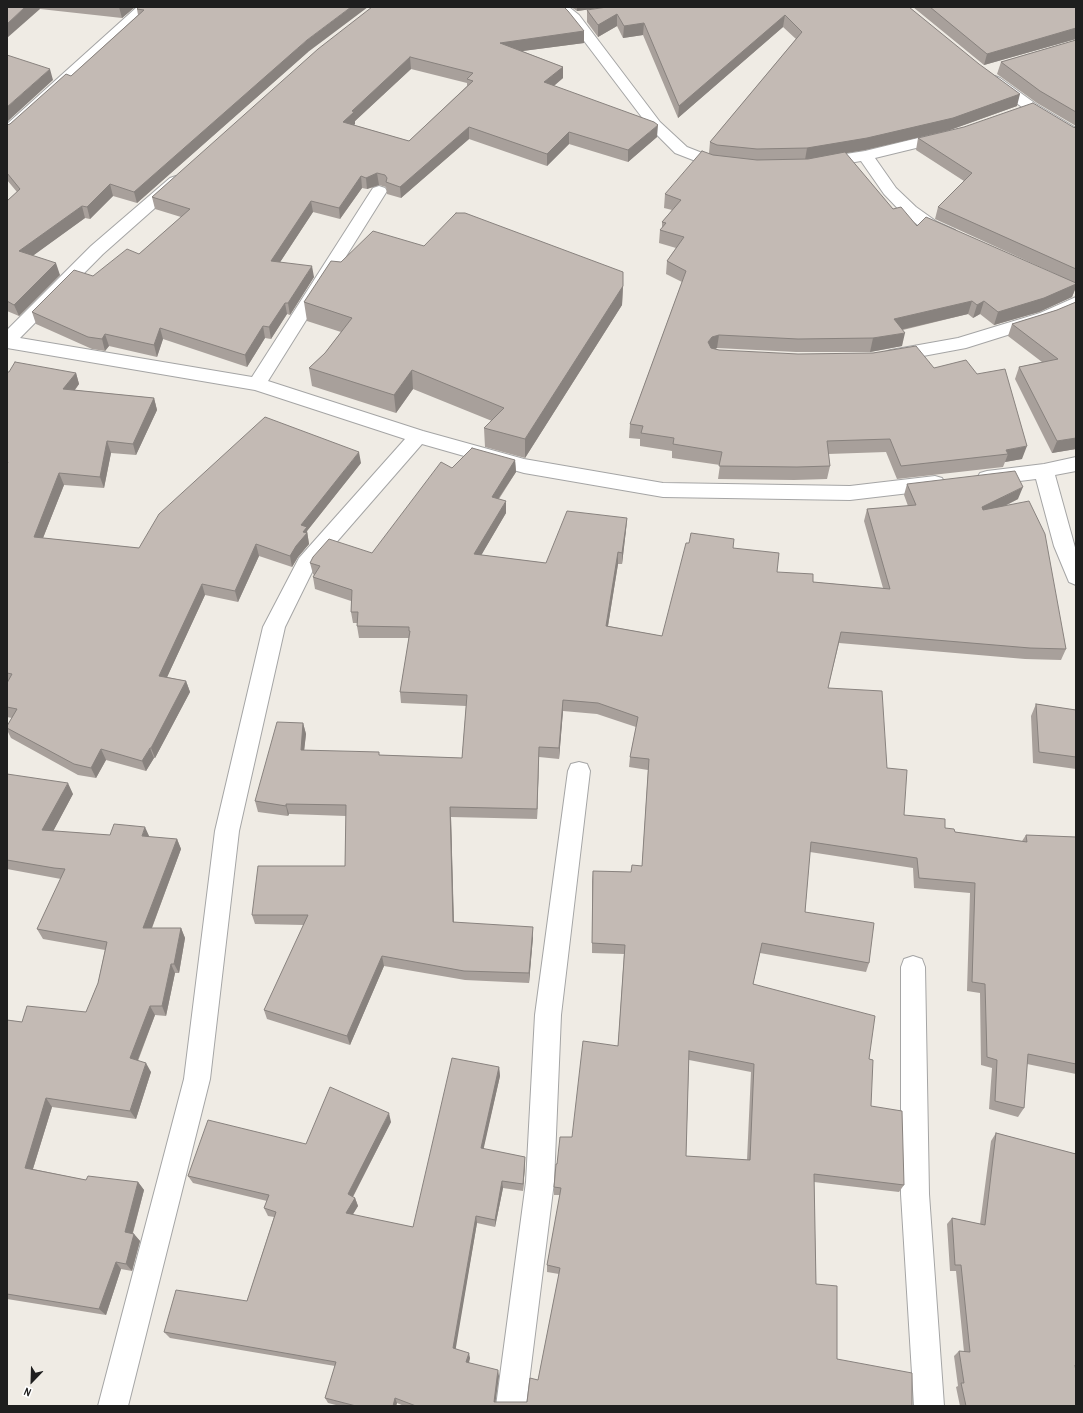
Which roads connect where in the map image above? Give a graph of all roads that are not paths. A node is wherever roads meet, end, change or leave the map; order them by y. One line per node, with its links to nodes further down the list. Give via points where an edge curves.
1 (145, 7): 6 (street)
2 (560, 7): 4 (street)
3 (589, 16): 4 (street)
4 (574, 18): 10 (street, via 655,125 681,150 712,162)
5 (997, 67): 8 (street, via 982,72 1024,110)
6 (7, 132)
7 (962, 132): 9 (street)
8 (1076, 135)
9 (865, 156): 11 (street); 14 (street, via 890,191 910,210 931,226)
10 (740, 165)
11 (804, 166)
12 (184, 173): 16 (street, via 97,250)
13 (379, 191): 18 (street)
14 (966, 242)
15 (1074, 294): 17 (street, via 1046,317 960,344)
16 (7, 341): 18 (street)
17 (878, 358)
18 (257, 384): 19 (street)
19 (418, 436): 21 (street, via 524,466 663,490 850,493); 25 (street, via 306,563 274,627 227,831 197,1079)
20 (1076, 464): 21 (street)
21 (1044, 471): 22 (street, via 1064,546)
22 (1076, 577)
23 (579, 772): 26 (street, via 548,1015 540,1182)
24 (913, 967): 27 (street, via 915,1194)
25 (113, 1406)
26 (511, 1406)
27 (929, 1406)

